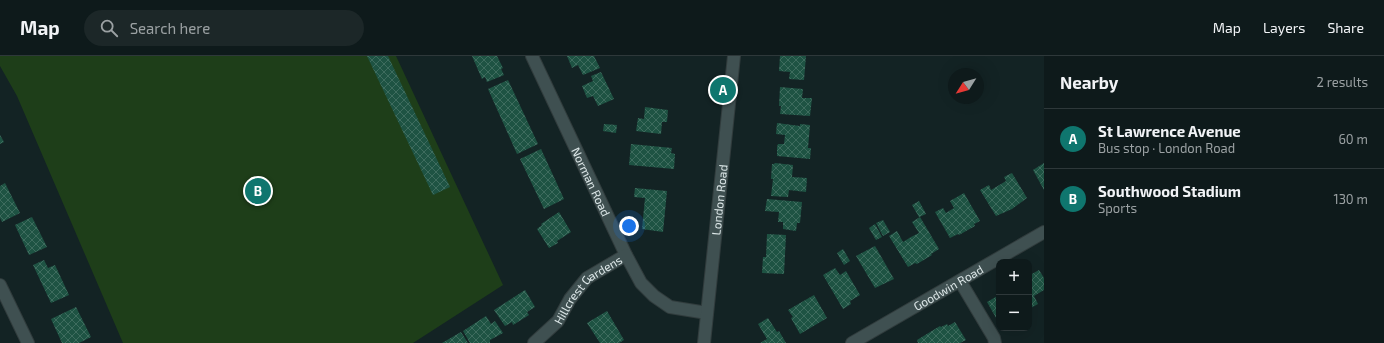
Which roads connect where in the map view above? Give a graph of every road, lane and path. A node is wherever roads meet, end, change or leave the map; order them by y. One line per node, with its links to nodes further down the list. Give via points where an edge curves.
1 (532, 56): 4 (street, Norman Road)
2 (734, 56): 7 (street, London Road)
3 (1044, 232): 5 (street, Goodwin Road)
4 (626, 255): 7 (street, Norman Road, via 640,283 654,296 670,307); 9 (street, Hillcrest Gardens, via 587,278 570,299 558,321)
5 (960, 281): 11 (street, Goodwin Road); 12 (street)
6 (0, 285): 8 (street)
7 (707, 313): 10 (street, London Road)
8 (28, 343)
9 (534, 343)
10 (704, 343)
11 (852, 343)
12 (995, 343)

